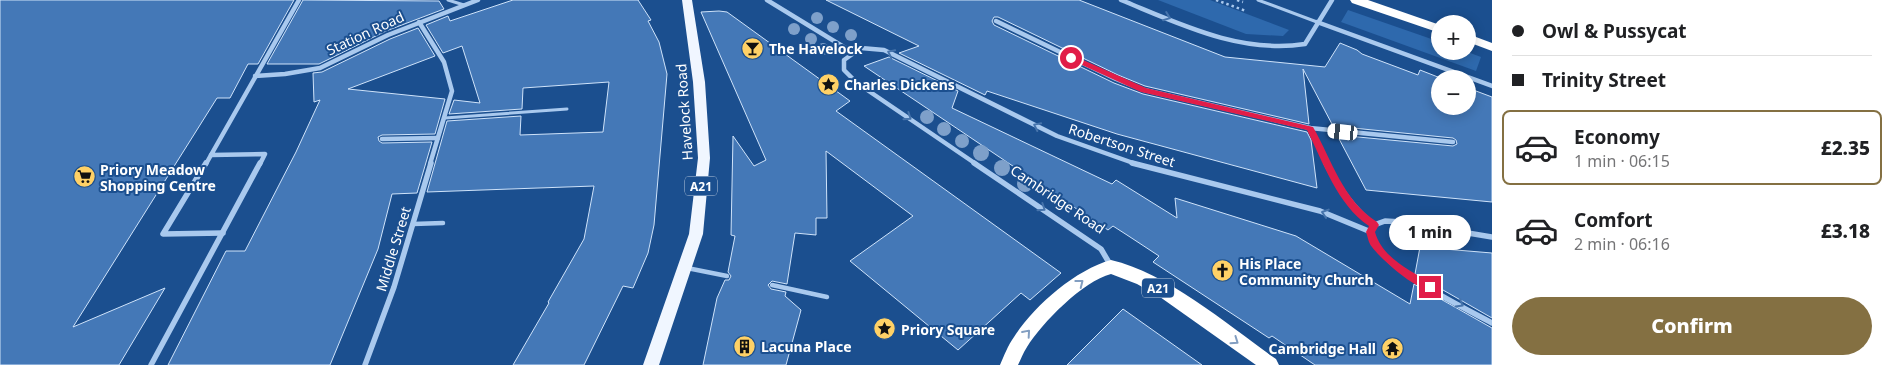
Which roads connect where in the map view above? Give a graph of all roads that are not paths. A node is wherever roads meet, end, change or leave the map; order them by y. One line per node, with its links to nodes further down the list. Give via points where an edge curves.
1 (299, 0): 18 (street)
2 (448, 0): 10 (lane)
3 (478, 0): 10 (street, Station Road)
4 (687, 0): 34 (main road, Havelock Road / A21, via 699,82 704,158 696,234)
5 (767, 0): 17 (street)
6 (1121, 0): 13 (street, one-way to 13, via 1229,41 1251,46 1290,48 1305,44)
7 (1258, 0): 13 (lane)
8 (1332, 0): 13 (street)
9 (1356, 0): 14 (highway)
10 (464, 5): 11 (street, Station Road)
11 (419, 22): 18 (street, Station Road, via 320,68); 21 (street, Middle Street, via 450,72 452,91)
12 (996, 22): 22 (street, via 1144,90)
13 (1318, 22): 19 (street)
14 (1431, 26)
15 (1476, 41): 16 (highway)
16 (1492, 47)
17 (852, 52): 30 (street, Robertson Street, one-way to 17, via 1320,211 1105,154 1057,136 884,50 861,48); 33 (street, Cambridge Road, one-way to 33, via 844,60 844,70 856,83 1101,249)
18 (255, 76): 26 (street)
19 (1492, 86)
20 (567, 109): 21 (lane)
21 (445, 118): 23 (street, Middle Street)
22 (1310, 128): 25 (street); 29 (street, via 1345,197 1360,215)
23 (438, 138): 24 (street); 28 (street, Middle Street)
24 (382, 139)
25 (1453, 142)
26 (211, 155): 31 (street, via 265,154); 31 (street, via 163,234)
27 (442, 223): 28 (lane)
28 (413, 224): 40 (street, Middle Street)
29 (1374, 225): 30 (street); 32 (street, via 1385,221 1402,222)
30 (1371, 232): 38 (street, one-way to 38, via 1374,243 1385,257 1402,270)
31 (223, 233): 39 (street)
32 (1492, 237)
33 (1112, 267): 42 (highway, one-way to 33, via 1022,338 1052,306 1096,271); 43 (highway, A21, one-way to 43, via 1133,274 1159,289)
34 (685, 268): 35 (lane); 41 (main road, Havelock Road / A21)
35 (726, 276)
36 (772, 285): 37 (lane)
37 (827, 297)
38 (1492, 323)
39 (151, 365)
40 (365, 365)
41 (651, 365)
42 (1009, 365)
43 (1270, 365)

